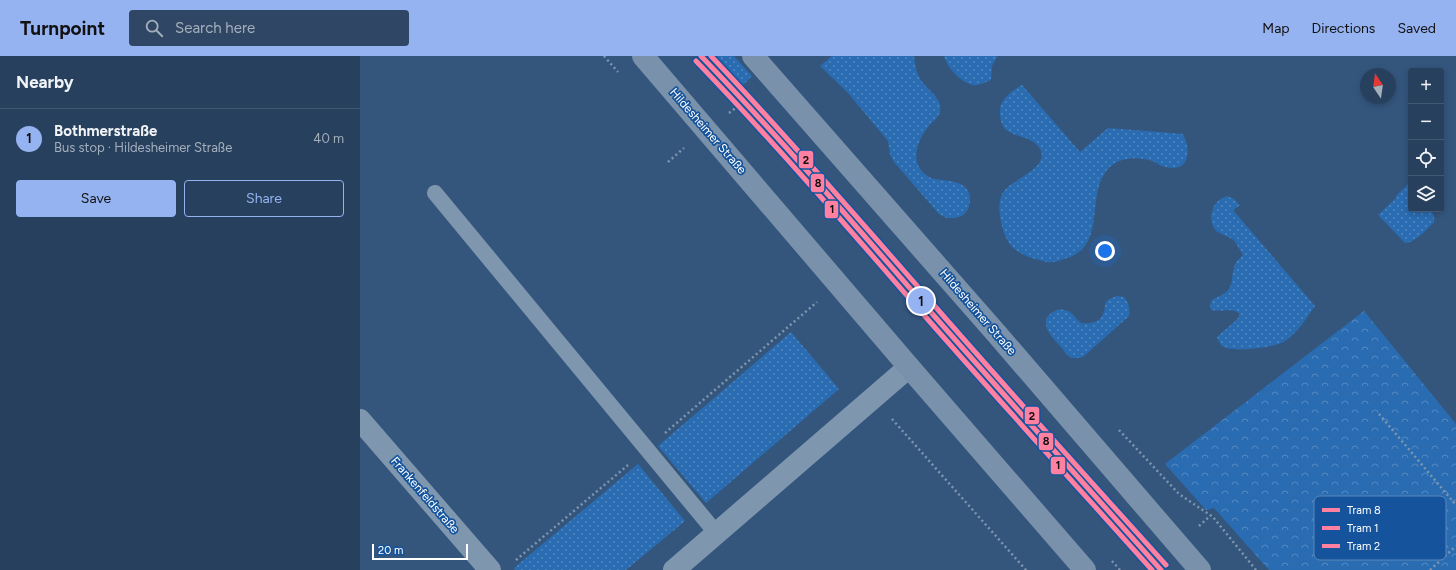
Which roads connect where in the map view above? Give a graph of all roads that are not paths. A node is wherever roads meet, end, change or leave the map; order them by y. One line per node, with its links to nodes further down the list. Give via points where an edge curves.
1 (643, 56): 4 (main road, Hildesheimer Straße)
2 (753, 56): 10 (main road, Hildesheimer Straße)
3 (435, 193): 6 (lane)
4 (908, 367): 6 (street); 9 (main road, Hildesheimer Straße)
5 (360, 420): 7 (street, Frankenfeldstraße)
6 (717, 534): 8 (street)
7 (490, 570)
8 (674, 570)
9 (1085, 570)
10 (1200, 570)

